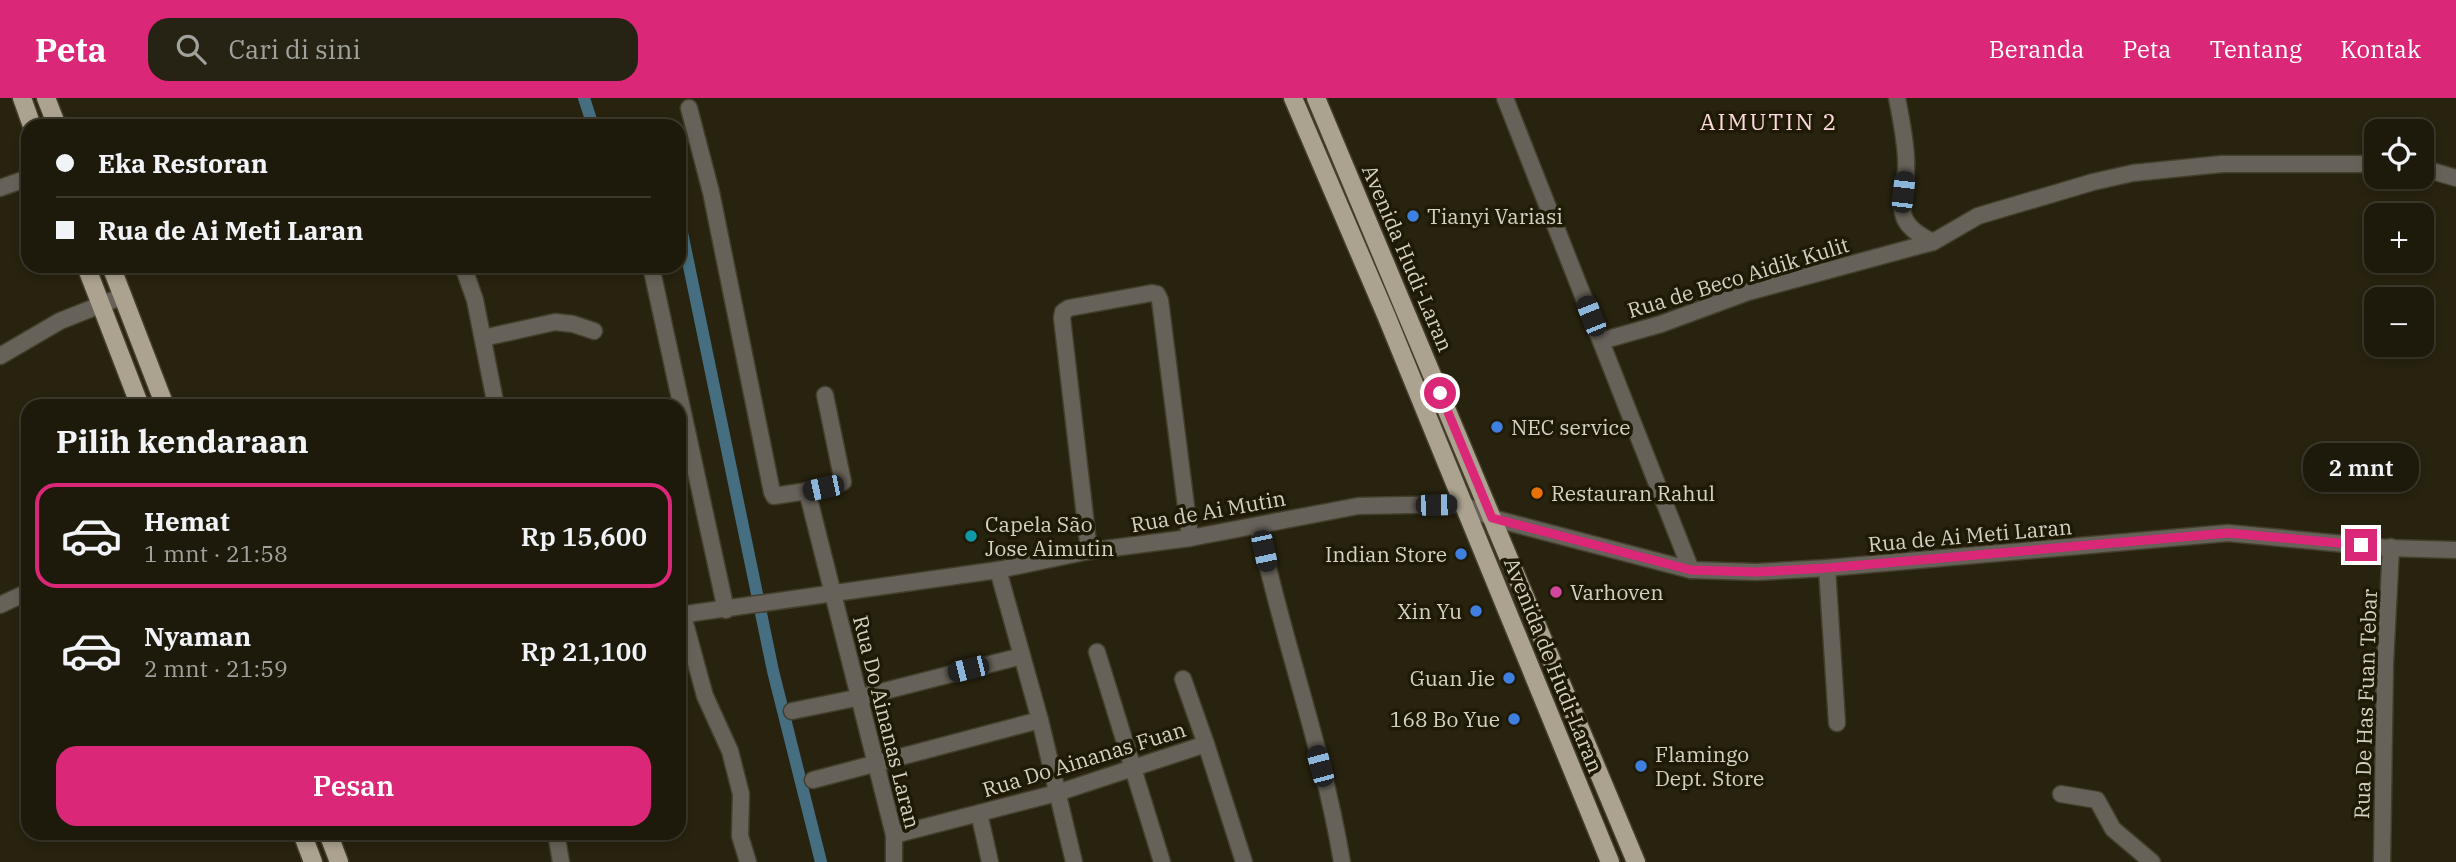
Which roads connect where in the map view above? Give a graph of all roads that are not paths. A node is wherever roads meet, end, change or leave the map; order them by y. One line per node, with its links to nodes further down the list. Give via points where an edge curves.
1 (22, 98): 8 (main road)
2 (46, 98): 9 (main road)
3 (1293, 98): 33 (main road, Avenida de Hudi-Laran)
4 (1315, 98): 34 (main road, Avenida Hudi-Laran)
5 (1505, 98): 24 (street)
6 (1897, 98): 15 (street, via 1907,160 1902,212 1914,233)
7 (689, 108): 32 (street, via 711,192 772,495)
8 (30, 119)
9 (54, 119)
10 (2364, 164): 15 (street, Rua de Beco Aidik Kulit, via 2222,164 2133,173 1978,216)
11 (2434, 171): 12 (street)
12 (2456, 177)
13 (21, 180): 14 (street)
14 (0, 188)
15 (1933, 242): 24 (street, Rua de Beco Aidik Kulit, via 1748,292)
16 (89, 273): 21 (main road)
17 (114, 273): 20 (main road)
18 (465, 273): 23 (street)
19 (653, 273): 30 (street)
20 (122, 296): 21 (street); 28 (main road)
21 (101, 306): 25 (street, via 60,321); 27 (main road)
22 (594, 331): 23 (street, via 555,322)
23 (483, 338): 29 (street)
24 (1601, 341): 42 (street)
25 (0, 356)
26 (825, 395): 32 (street, via 843,482)
27 (137, 399)
28 (162, 399)
29 (495, 399)
30 (680, 399)
31 (686, 427): 46 (street)
32 (807, 491): 43 (street, Rua Do Ainanas Laran)
33 (1462, 504): 34 (street, Rua de Ai Mutin); 35 (street, Rua de Ai Mutin, via 1358,506); 77 (main road, Avenida de Hudi-Laran)
34 (1492, 518): 42 (street, Rua de Ai Meti Laran); 78 (main road, Avenida Hudi-Laran)
35 (1258, 525): 36 (street, Rua de Ai Mutin); 76 (street)
36 (1190, 538): 39 (street, Rua de Ai Mutin); 39 (street, via 1160,300 1152,293 1063,312)
37 (2391, 547): 38 (street, Rua de Ai Meti Laran); 40 (street, Rua de Ai Meti Laran, via 2228,533); 80 (street, Rua De Has Fuan Tebar)
38 (2456, 550)
39 (1089, 551): 41 (street, Rua de Ai Mutin)
40 (1827, 568): 42 (street, Rua de Ai Meti Laran); 55 (street)
41 (998, 570): 43 (street, Rua de Ai Mutin); 50 (street)
42 (1691, 570)
43 (834, 593): 46 (street, Rua de Ai Mutin); 52 (street, Rua Do Ainanas Laran)
44 (21, 596): 45 (street)
45 (0, 605)
46 (726, 610): 47 (street, Rua de Ai Mutin)
47 (686, 614)
48 (686, 632): 70 (street, via 705,696 730,751 741,794 740,836)
49 (1097, 652): 58 (street)
50 (1022, 656): 52 (street); 54 (street)
51 (1183, 679): 56 (street)
52 (861, 697): 53 (street); 57 (street, Rua Do Ainanas Laran)
53 (792, 711)
54 (1040, 720): 57 (street); 60 (street)
55 (1837, 723)
56 (1206, 744): 58 (street, Rua Do Ainanas Fuan); 75 (street, Rua Do Ainanas Fuan)
57 (877, 763): 59 (street); 63 (street, Rua Do Ainanas Laran)
58 (1132, 769): 60 (street, Rua Do Ainanas Fuan); 74 (street)
59 (813, 780)
60 (1057, 793): 62 (street, Rua Do Ainanas Fuan); 73 (street)
61 (2061, 794): 79 (street, via 2097,800 2113,830)
62 (979, 813): 63 (street, Rua Do Ainanas Fuan); 72 (street)
63 (894, 835): 71 (street, Rua Do Ainanas Laran)
64 (305, 840): 67 (main road)
65 (331, 840): 68 (main road)
66 (557, 840): 69 (street)
67 (313, 862)
68 (339, 862)
69 (561, 862)
70 (748, 862)
71 (894, 862)
72 (990, 862)
73 (1074, 862)
74 (1162, 862)
75 (1244, 862)
76 (1342, 862)
77 (1610, 862)
78 (1636, 862)
79 (2152, 862)
80 (2382, 862)

